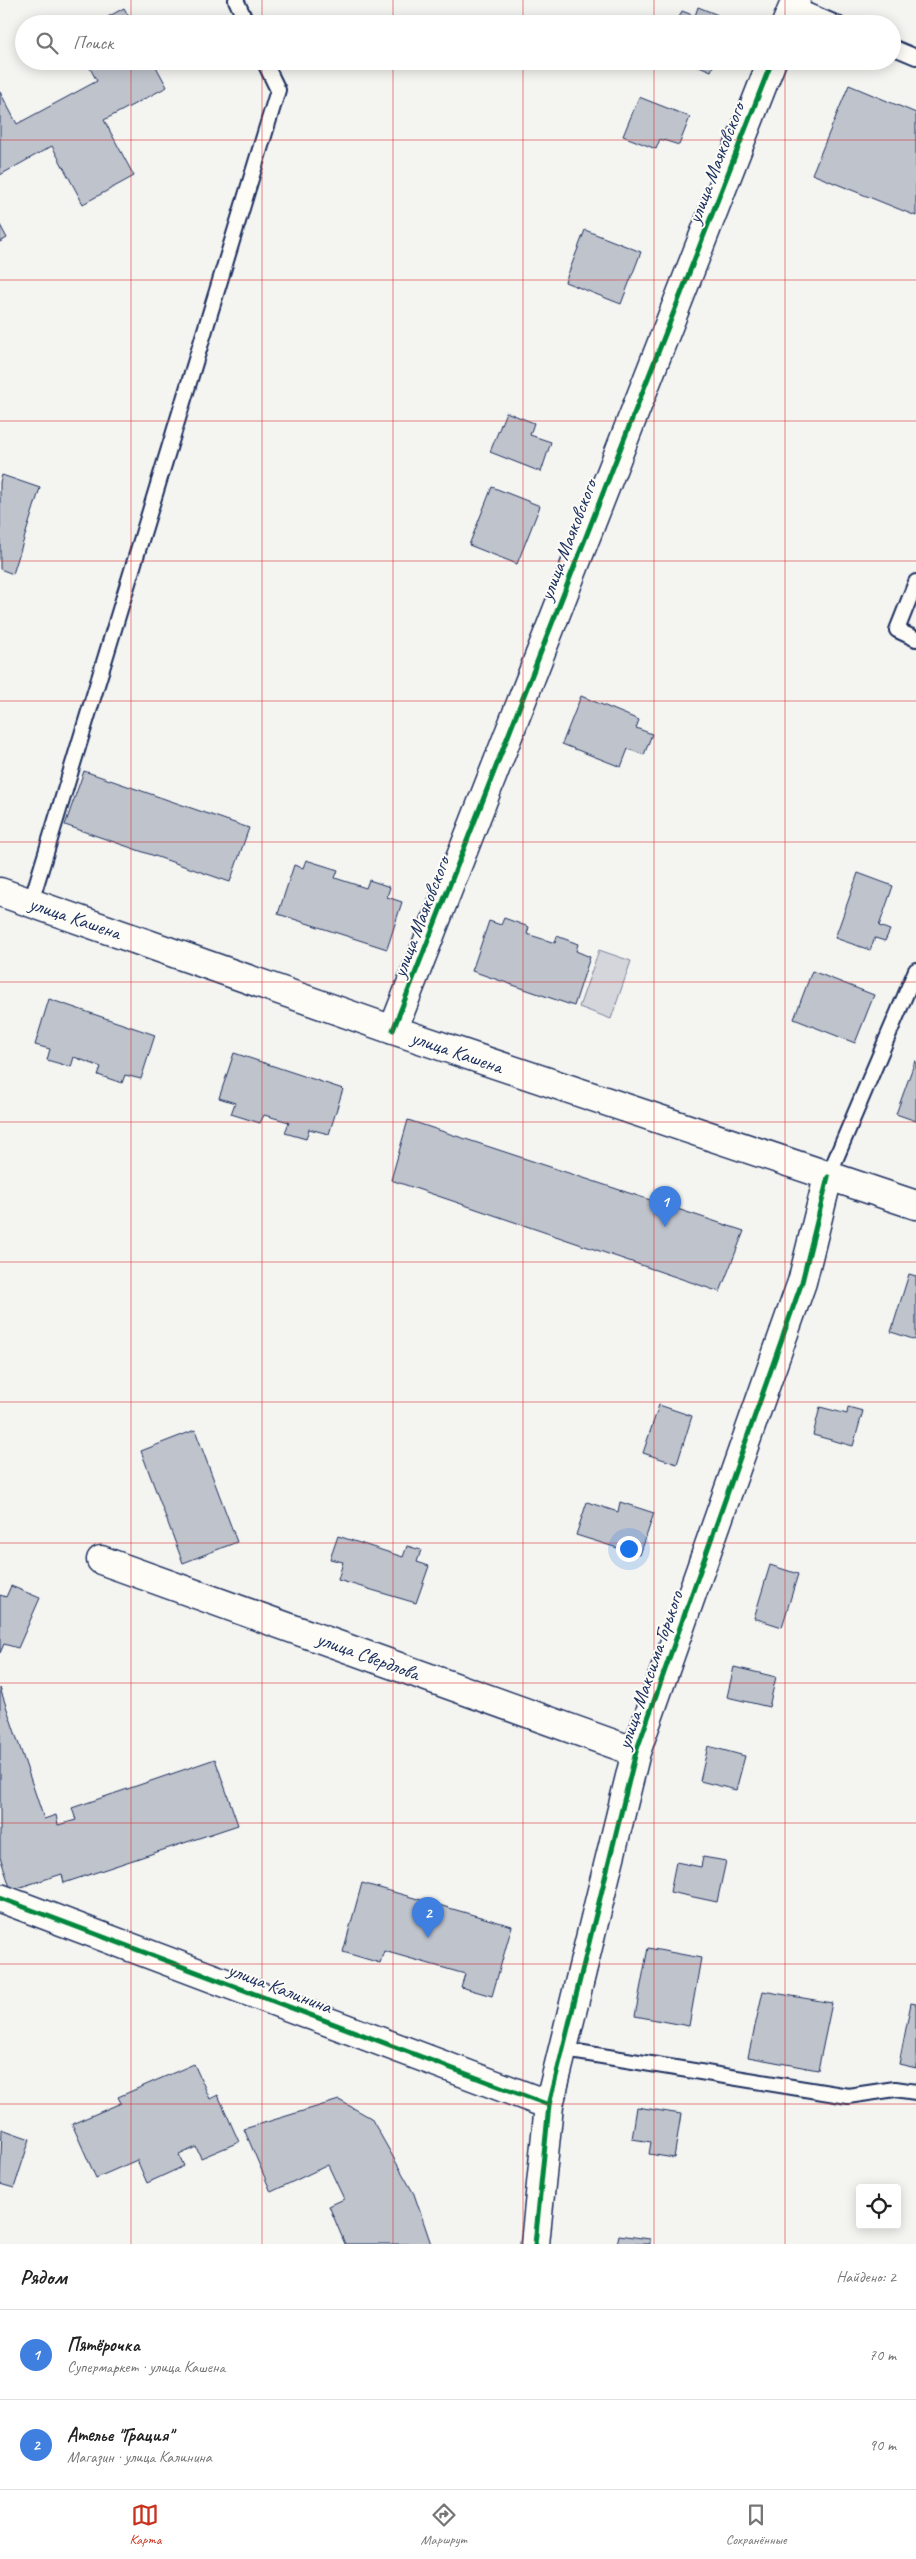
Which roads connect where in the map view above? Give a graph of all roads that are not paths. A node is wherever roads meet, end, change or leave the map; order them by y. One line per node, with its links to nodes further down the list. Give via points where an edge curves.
1 (236, 0): 3 (lane)
2 (792, 10): 4 (lane)
3 (243, 15)
4 (808, 15)
5 (901, 51): 6 (lane)
6 (916, 57)
7 (268, 70): 12 (lane, via 278,90)
8 (768, 70): 14 (street, улица Маяковского)
9 (916, 582): 10 (lane, via 897,630)
10 (916, 639)
11 (0, 892): 12 (street, улица Кашена)
12 (31, 902): 14 (street, улица Кашена)
13 (916, 970): 15 (lane, улица Максима Горького)
14 (393, 1030): 15 (street, улица Кашена)
15 (828, 1177): 16 (street, улица Кашена); 18 (street, улица Максима Горького, via 802,1282)
16 (916, 1204)
17 (101, 1560): 18 (street, улица Свердлова)
18 (636, 1752): 20 (street, улица Максима Горького)
19 (0, 1898): 22 (street, улица Калинина)
20 (565, 2050): 21 (lane, via 848,2096 895,2089); 22 (street, улица Максима Горького)
21 (916, 2092)
22 (549, 2105): 23 (street, улица Максима Горького)
23 (535, 2244)

